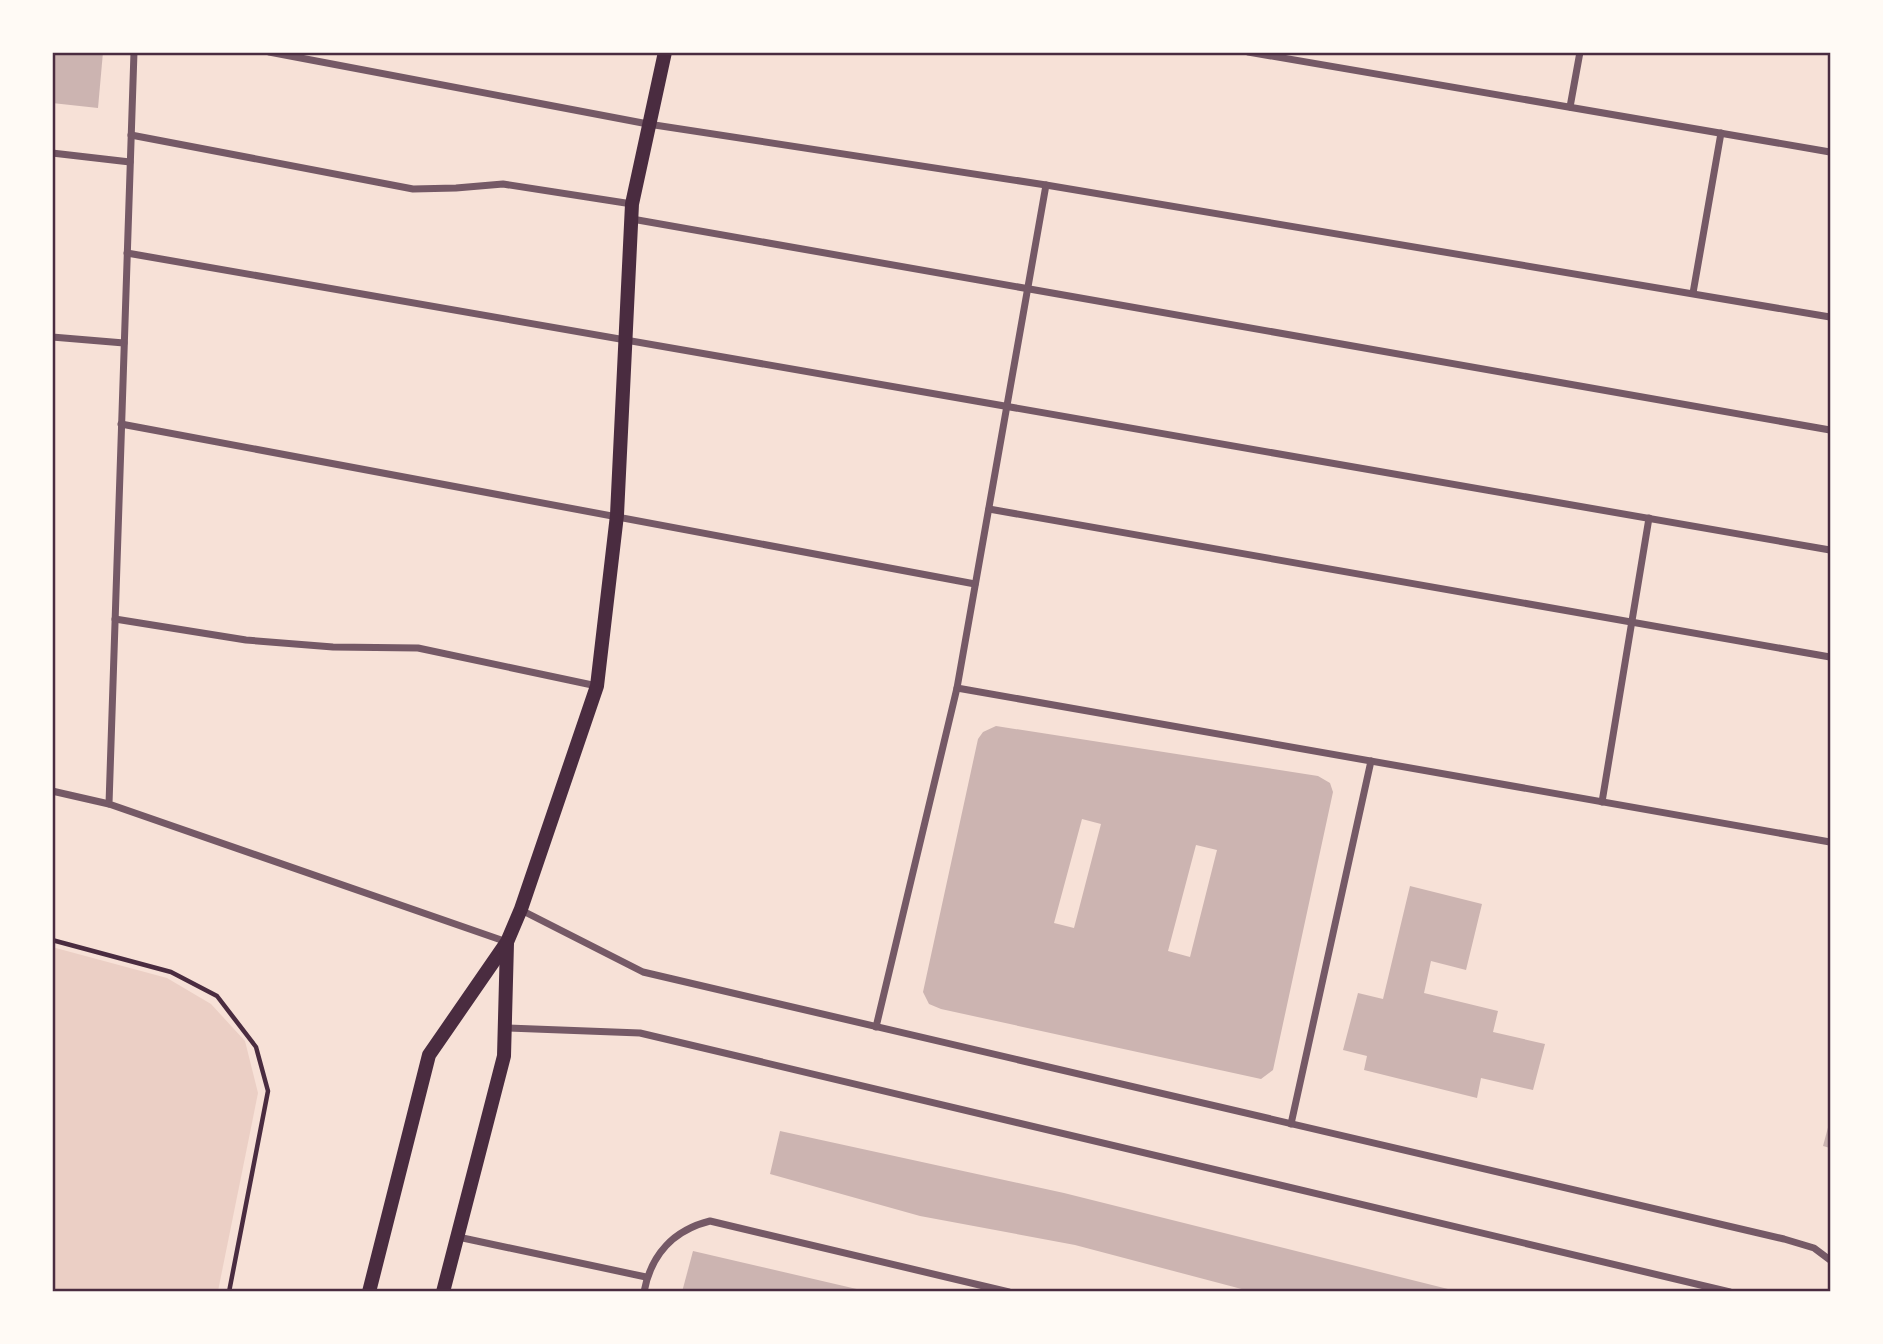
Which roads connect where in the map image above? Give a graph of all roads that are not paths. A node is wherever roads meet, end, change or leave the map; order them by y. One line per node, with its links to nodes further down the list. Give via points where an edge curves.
1 (134, 52): 9 (street)
2 (269, 52): 7 (street)
3 (665, 52): 7 (main road)
4 (1248, 52): 6 (street)
5 (1580, 52): 6 (street)
6 (1570, 107): 8 (street)
7 (648, 124): 13 (street); 14 (main road)
8 (1721, 133): 10 (street); 17 (street)
9 (131, 135): 12 (street); 14 (street, via 413,189 503,184)
10 (1830, 152)
11 (52, 153): 12 (street)
12 (130, 162): 15 (street)
13 (1046, 185): 16 (street); 17 (street)
14 (631, 211): 16 (street); 20 (main road)
15 (127, 253): 20 (street); 21 (street)
16 (1028, 289): 22 (street); 24 (street)
17 (1693, 293): 18 (street)
18 (1830, 317)
19 (52, 337): 21 (street)
20 (625, 339): 22 (street); 26 (main road)
21 (124, 342): 23 (street)
22 (1007, 406): 25 (street); 27 (street)
23 (121, 424): 26 (street); 30 (street)
24 (1830, 430)
25 (989, 509): 29 (street); 31 (street)
26 (617, 515): 29 (street); 33 (main road)
27 (1649, 518): 28 (street); 31 (street)
28 (1830, 550)
29 (975, 584): 34 (street)
30 (115, 619): 33 (street, via 246,640 418,648); 38 (street)
31 (1632, 622): 32 (street); 37 (street)
32 (1830, 657)
33 (597, 686): 40 (main road)
34 (957, 688): 35 (street); 42 (street)
35 (1371, 761): 37 (street); 44 (street)
36 (52, 791): 38 (street)
37 (1602, 802): 39 (street)
38 (109, 804): 41 (street)
39 (1830, 842)
40 (521, 909): 41 (main road); 42 (street, via 643,972)
41 (507, 942): 43 (main road); 48 (main road, via 429,1055)
42 (876, 1027): 44 (street)
43 (505, 1028): 45 (main road, via 505,1056); 52 (street, via 640,1033)
44 (1291, 1124): 46 (street, via 1784,1240 1814,1248)
45 (458, 1237): 47 (street); 49 (main road)
46 (1830, 1260)
47 (646, 1278): 50 (street); 51 (street, via 663,1248 690,1226 710,1221)
48 (369, 1292)
49 (443, 1292)
50 (644, 1292)
51 (1009, 1292)
52 (1730, 1292)

